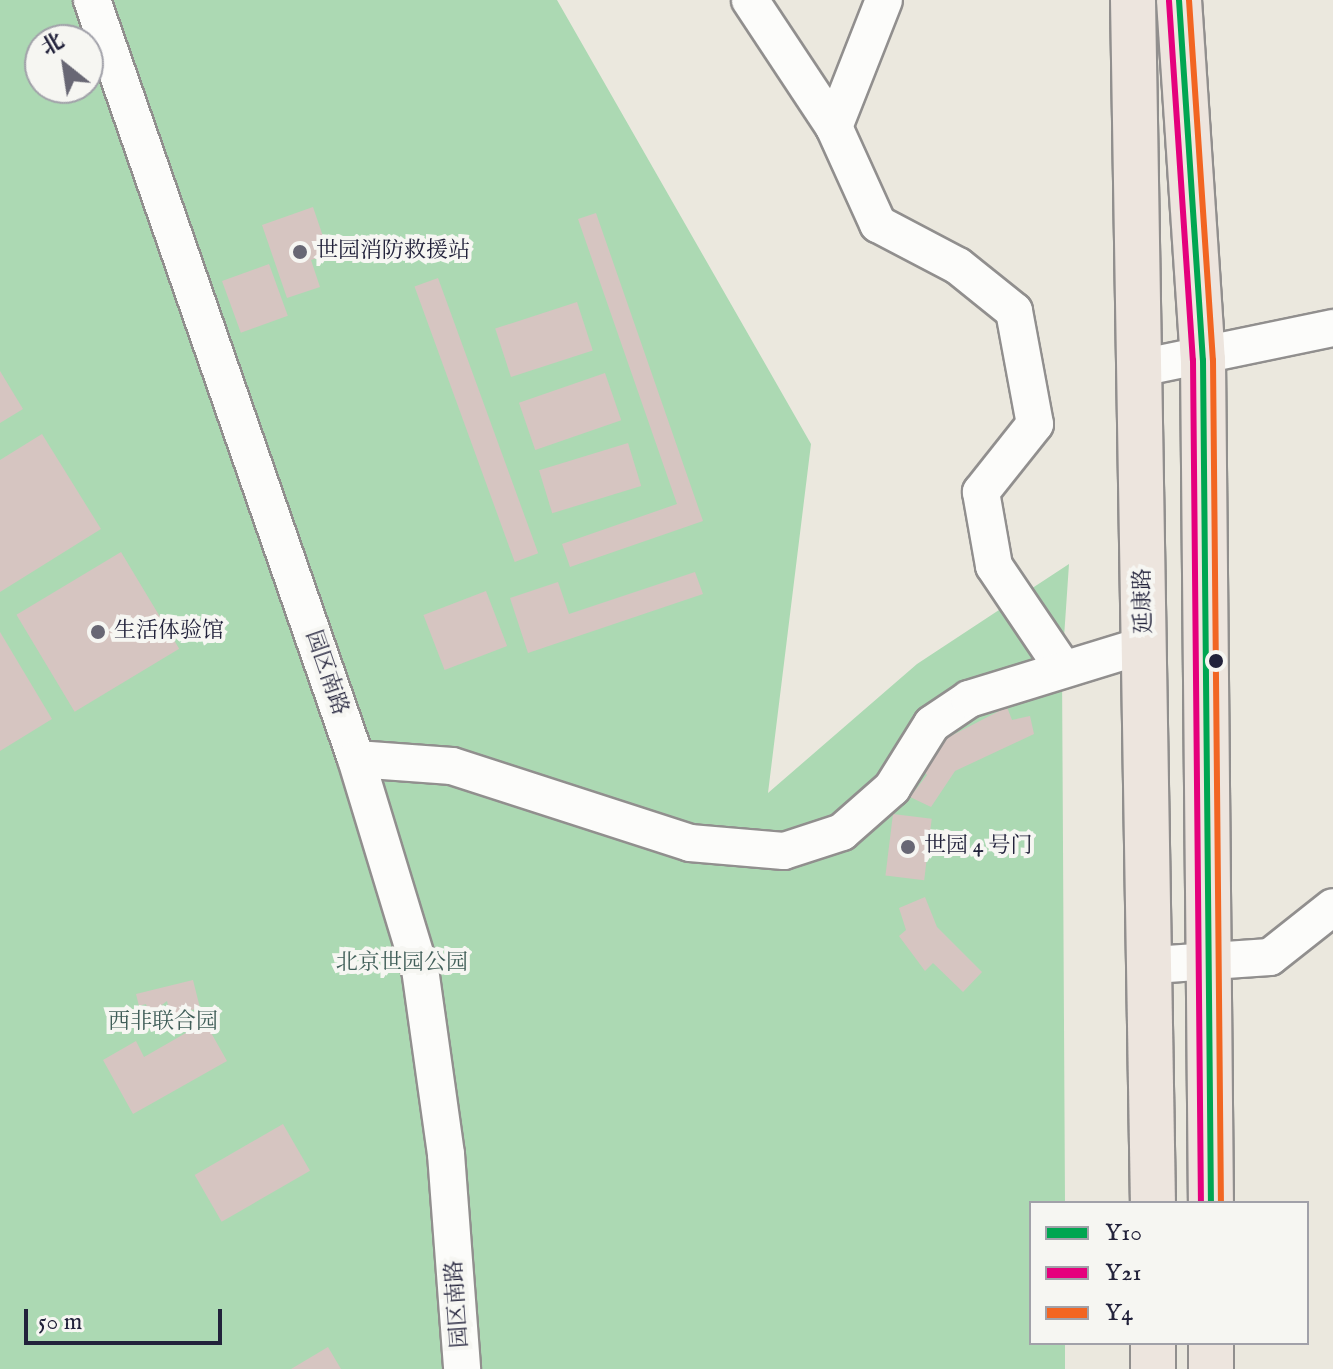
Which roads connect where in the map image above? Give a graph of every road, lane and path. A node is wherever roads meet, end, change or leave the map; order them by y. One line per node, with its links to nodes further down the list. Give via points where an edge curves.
1 (92, 0): 12 (street, 园区南路)
2 (750, 0): 6 (street)
3 (884, 0): 6 (street)
4 (1133, 0): 9 (main road, 延康路)
5 (1179, 0): 8 (main road)
6 (834, 127): 11 (street, via 878,224 958,266 1014,311 1035,424 981,492 994,566)
7 (1333, 328): 8 (street)
8 (1203, 360): 9 (street); 14 (main road)
9 (1140, 368): 10 (main road, 延康路)
10 (1144, 645): 11 (street); 15 (main road, 延康路)
11 (1062, 667): 12 (street, via 969,699 932,724 892,788 842,832 784,851 690,843 452,766)
12 (356, 759): 20 (street, 园区南路, via 420,969 446,1154)
13 (1333, 907): 14 (street, via 1270,957)
14 (1211, 959): 15 (street); 17 (main road)
15 (1153, 965): 16 (main road, 延康路)
16 (1153, 1201)
17 (1211, 1201)
18 (1153, 1345): 21 (main road)
19 (1211, 1345): 22 (main road)
20 (462, 1369)
21 (1153, 1369)
22 (1211, 1369)

